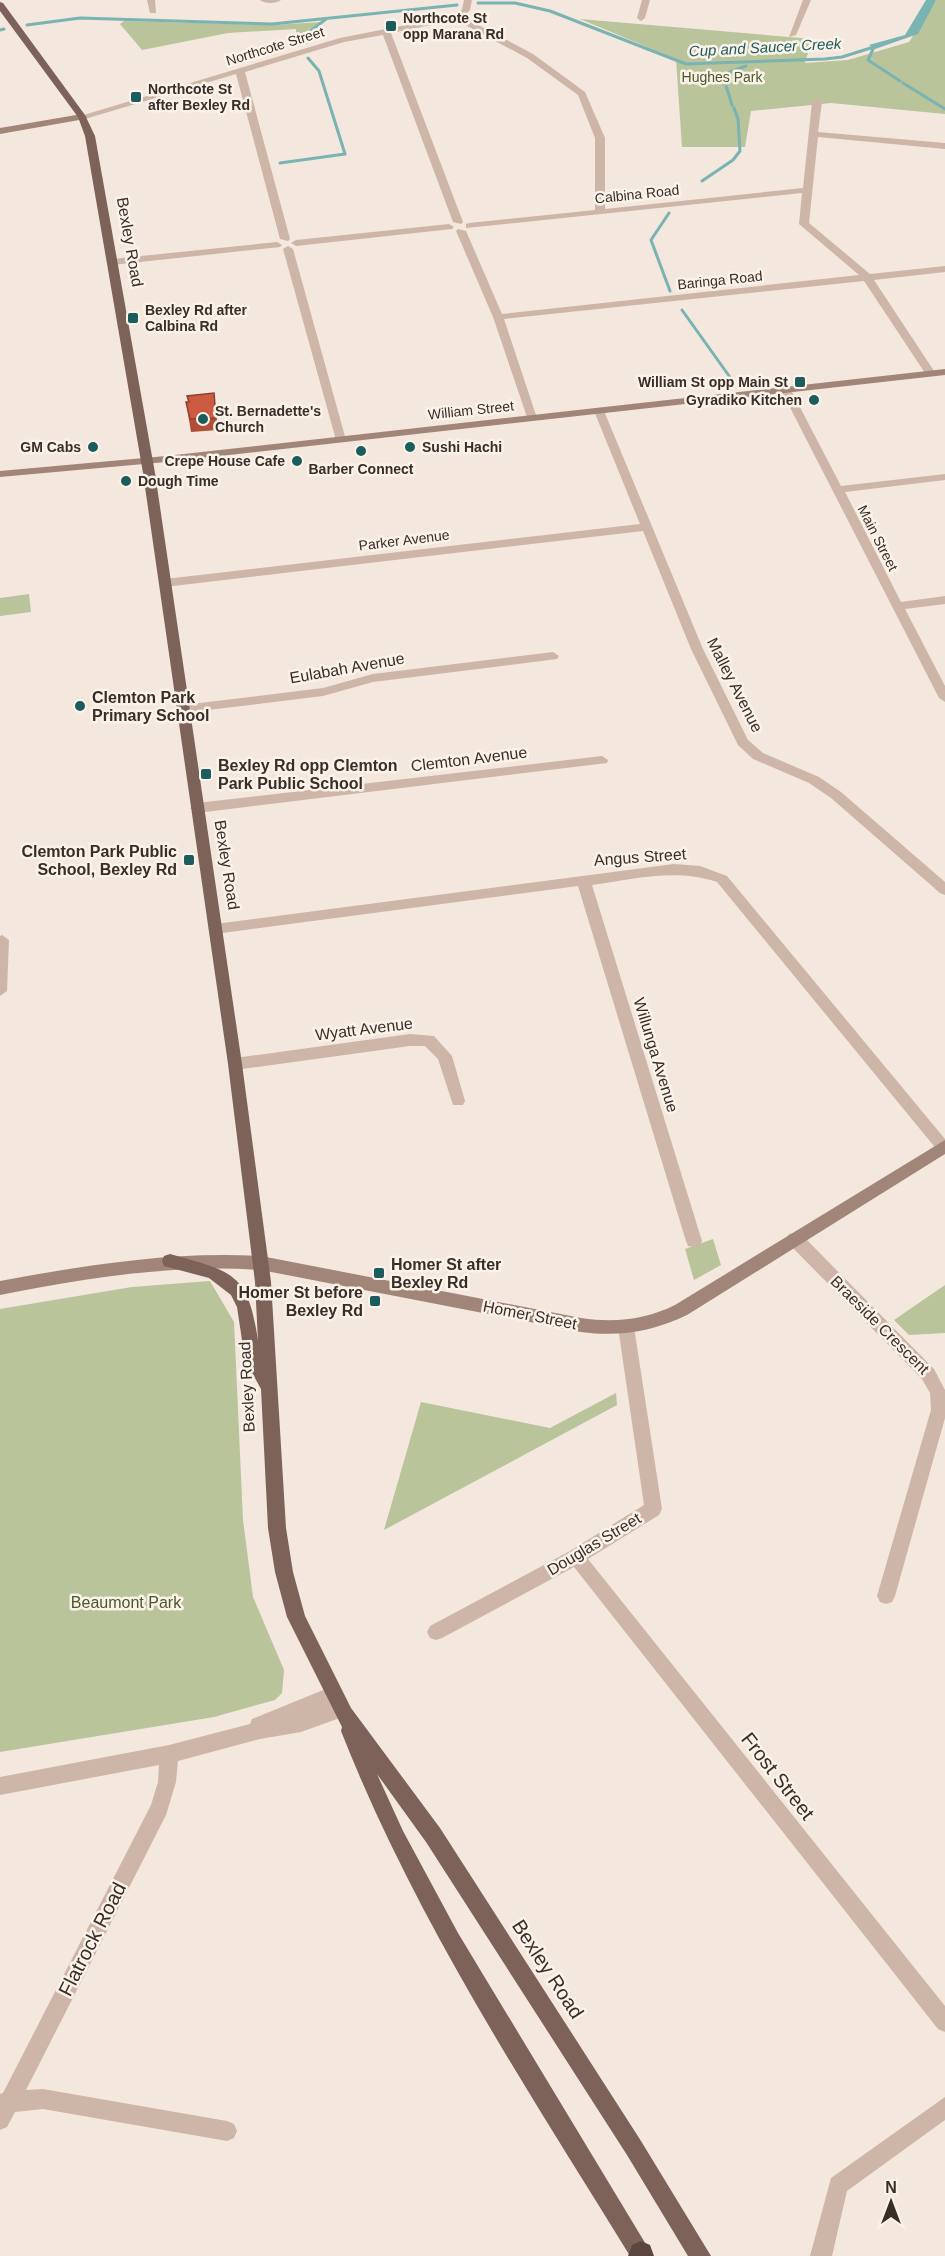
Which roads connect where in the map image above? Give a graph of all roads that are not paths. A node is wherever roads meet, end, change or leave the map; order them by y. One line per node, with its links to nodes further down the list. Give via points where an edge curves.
1 (151, 0): 8 (street)
2 (264, 0): 3 (street)
3 (277, 0)
4 (468, 0): 9 (street, via 463,14)
5 (646, 0): 10 (street)
6 (807, 0): 12 (street)
7 (0, 5): 15 (main road, Bexley Road)
8 (153, 11)
9 (456, 17): 11 (street, Northcote Street); 20 (street, via 530,56 582,94 600,138)
10 (642, 18)
11 (386, 31): 13 (street, Northcote Street); 21 (street)
12 (792, 35)
13 (240, 71): 15 (street, Northcote Street); 22 (street)
14 (817, 102): 17 (street)
15 (82, 117): 16 (main road); 23 (main road, Bexley Road, via 90,136)
16 (0, 131)
17 (815, 134): 18 (street); 19 (street)
18 (945, 146)
19 (808, 190): 20 (street, Calbina Road); 25 (street, via 804,224)
20 (600, 212): 21 (street, Calbina Road)
21 (459, 226): 22 (street, Calbina Road); 26 (street)
22 (287, 244): 23 (street, Calbina Road); 32 (street)
23 (112, 262): 33 (main road, Bexley Road)
24 (945, 269): 25 (street, Baringa Road)
25 (867, 277): 26 (street, Baringa Road); 28 (street)
26 (498, 317): 31 (street)
27 (945, 372): 28 (main road, William Street)
28 (931, 374): 29 (main road, William Street)
29 (786, 390): 30 (main road, William Street); 36 (street, Main Street)
30 (599, 411): 31 (main road, William Street); 37 (street, Malley Avenue)
31 (532, 418): 32 (main road, William Street)
32 (340, 440): 33 (main road, William Street)
33 (146, 460): 34 (main road, William Street); 38 (main road, Bexley Road)
34 (0, 474)
35 (945, 477): 36 (street)
36 (837, 490): 40 (street, Main Street)
37 (647, 527): 38 (street, Parker Avenue); 47 (street, Malley Avenue, via 696,649 743,742 758,756 814,780 836,795)
38 (165, 583): 43 (main road, Bexley Road)
39 (945, 600): 40 (street)
40 (896, 606): 42 (street, Main Street)
41 (553, 656): 43 (street, Eulabah Avenue, via 373,678 323,692)
42 (945, 698)
43 (183, 709): 45 (main road, Bexley Road)
44 (602, 760): 45 (street, Clemton Avenue)
45 (197, 808): 48 (main road, Bexley Road)
46 (583, 879): 48 (street, Angus Street); 53 (street, Angus Street, via 674,869 700,871 722,879); 55 (street, Willunga Avenue)
47 (945, 890)
48 (215, 929): 51 (main road, Bexley Road)
49 (2, 940): 50 (street)
50 (0, 991)
51 (235, 1064): 52 (street, Wyatt Avenue, via 429,1040 445,1056); 57 (main road, Bexley Road)
52 (458, 1101)
53 (944, 1147): 54 (main road, Homer Street)
54 (795, 1239): 59 (main road, Homer Street, via 675,1313); 62 (street, Braeside Crescent, via 928,1374 938,1393 939,1410)
55 (694, 1241)
56 (170, 1261): 57 (main road, Homer Street); 58 (main road, Homer Street); 60 (main road, via 214,1273 237,1290 245,1306 253,1360)
57 (261, 1263): 59 (main road, Homer Street, via 581,1325); 60 (main road, Bexley Road)
58 (0, 1288)
59 (626, 1327): 61 (street, Douglas Street, via 653,1509)
60 (269, 1388): 64 (main road, Bexley Road, via 277,1528 284,1572 296,1617)
61 (576, 1557): 63 (street, Douglas Street); 67 (street, Frost Street)
62 (886, 1596)
63 (436, 1632)
64 (339, 1706): 65 (street, via 298,1724); 71 (main road, Bexley Road, via 421,1887); 72 (main road, Bexley Road, via 433,1835)
65 (169, 1754): 66 (street); 69 (street, Flatrock Road, via 167,1782 159,1808)
66 (0, 1786)
67 (945, 2022)
68 (945, 2107): 73 (street, via 838,2185)
69 (3, 2109): 70 (street, via 43,2098)
70 (227, 2131)
71 (641, 2255)
72 (700, 2256)
73 (821, 2256)

